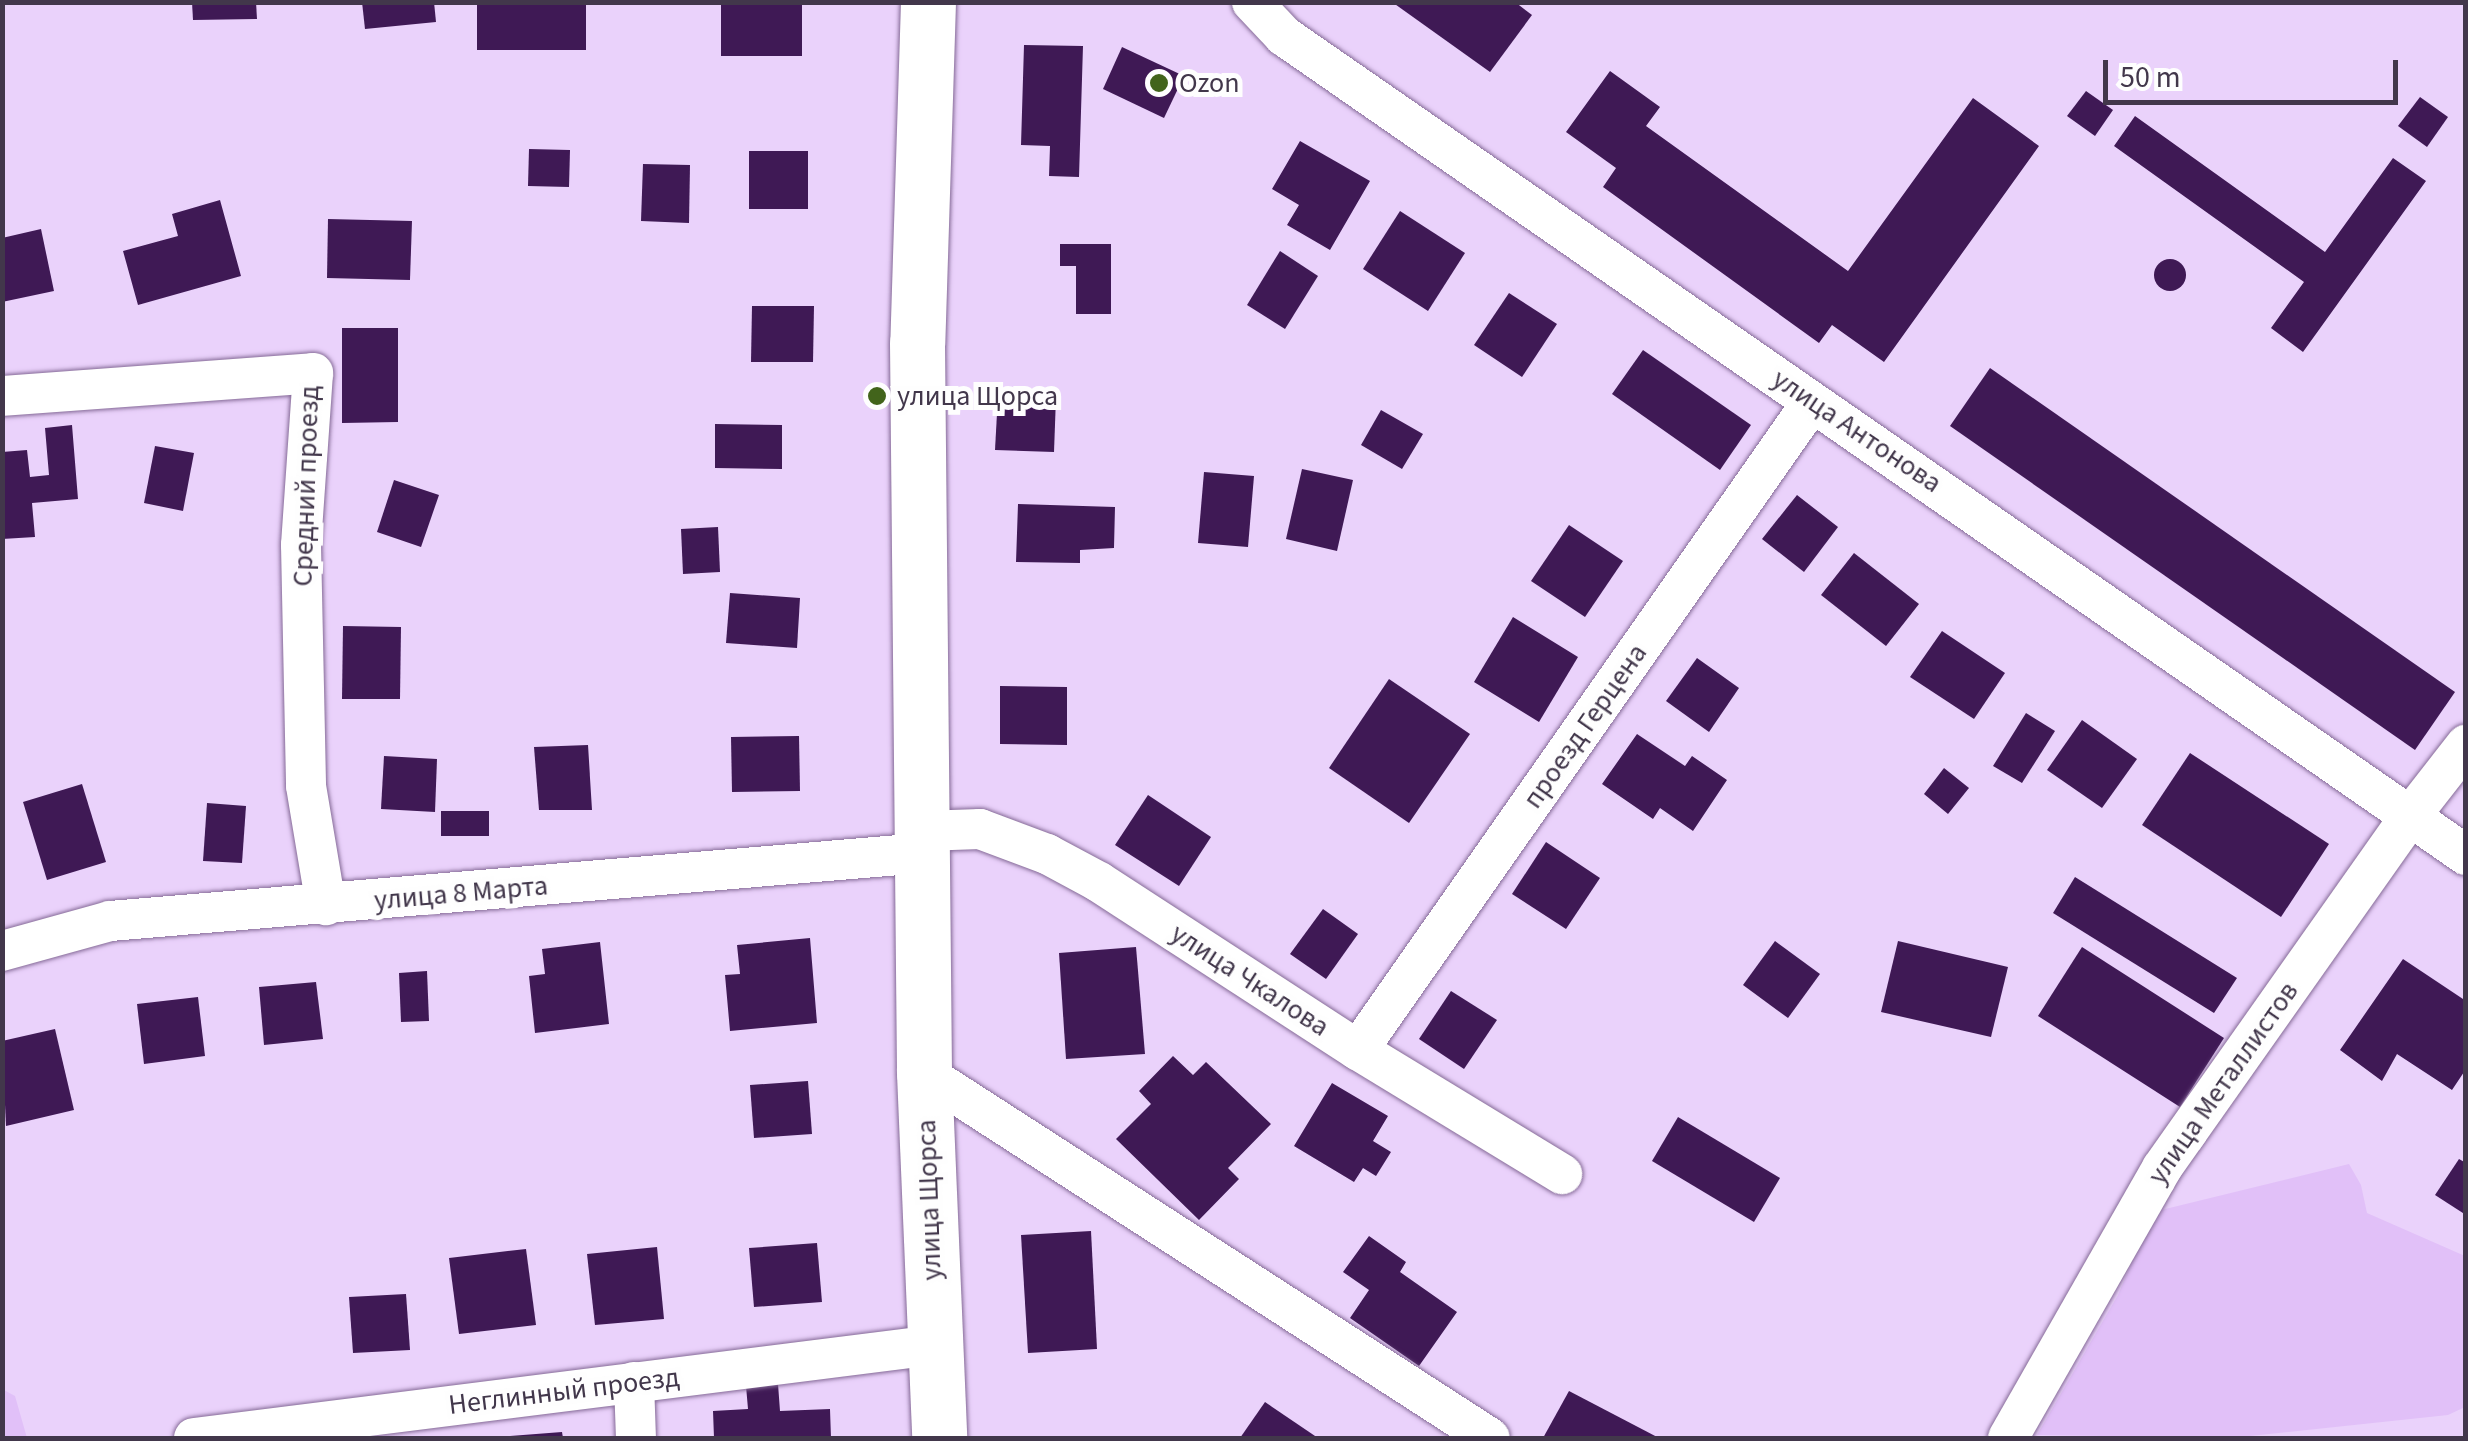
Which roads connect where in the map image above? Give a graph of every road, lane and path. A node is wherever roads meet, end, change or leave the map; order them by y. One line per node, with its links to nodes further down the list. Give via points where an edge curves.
1 (928, 2): 7 (street, улица Щорса, via 917,343)
2 (1252, 2): 4 (street, улица Антонова, via 1284,36)
3 (2, 396): 9 (street, Средний проезд, via 313,374 301,545 306,768)
4 (1812, 402): 6 (street, улица Антонова); 11 (street, проезд Герцена)
5 (2466, 745): 6 (street, улица Металлистов)
6 (2412, 814): 8 (street, улица Антонова); 20 (street, улица Металлистов, via 2162,1168)
7 (923, 842): 9 (street, улица 8 Марта); 11 (street, улица Чкалова, via 980,829 1047,854); 12 (street, улица Щорса)
8 (2466, 855)
9 (326, 905): 10 (street, улица 8 Марта, via 110,920)
10 (2, 951)
11 (1358, 1050): 13 (street, улица Чкалова)
12 (924, 1074): 14 (street, улица Щорса); 19 (street)
13 (1562, 1174)
14 (934, 1345): 15 (street, Неглинный проезд); 18 (street, улица Щорса)
15 (634, 1382): 16 (street, Неглинный проезд); 17 (street)
16 (194, 1438)
17 (636, 1438)
18 (940, 1438)
19 (1490, 1438)
20 (2008, 1438)

